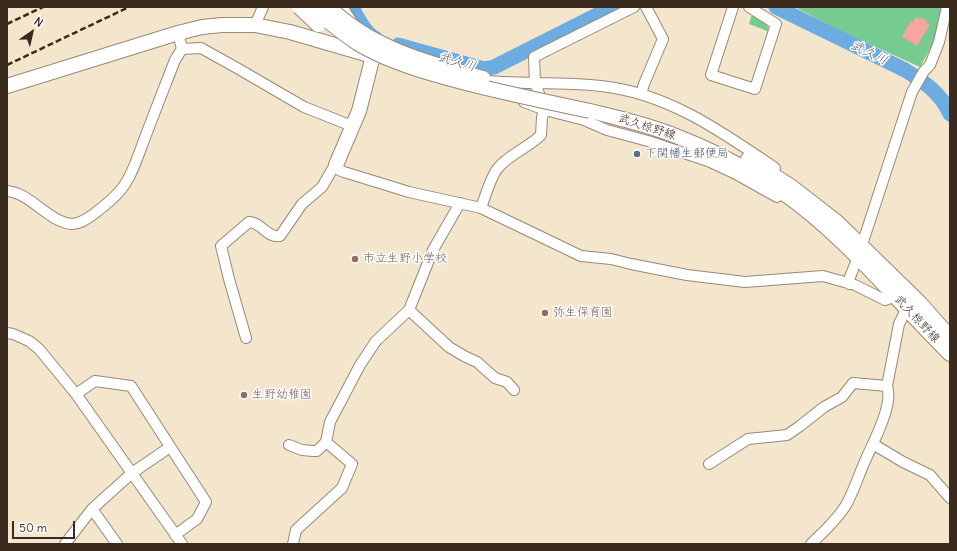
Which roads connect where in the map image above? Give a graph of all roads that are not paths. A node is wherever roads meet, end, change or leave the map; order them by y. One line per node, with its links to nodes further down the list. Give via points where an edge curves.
1 (263, 7): 13 (street)
2 (299, 7): 20 (main road, bridge, via 328,34 370,59 418,76 453,84)
3 (312, 7): 20 (main road, 武久椋野線, bridge, via 358,43 381,55 426,72)
4 (320, 7): 20 (main road, 武久椋野線, bridge, via 360,38 402,57 427,67)
5 (329, 7): 20 (main road, bridge, via 360,31 391,48)
6 (336, 7): 16 (street)
7 (342, 7): 16 (street)
8 (634, 7): 18 (street, via 534,57)
9 (646, 7): 21 (street, via 663,39)
10 (733, 7): 11 (street, via 711,75 755,89 776,24)
11 (749, 7)
12 (947, 7): 28 (street, via 939,42 930,65 915,85)
13 (255, 25): 14 (main road, via 202,27); 16 (main road, via 290,32)
14 (178, 34): 15 (street); 19 (main road)
15 (182, 49): 23 (street, via 201,48 304,107); 25 (street, via 175,60 135,167 123,187 96,213 84,221 71,224 54,217 19,193)
16 (373, 56): 17 (main road); 23 (main road, via 362,103)
17 (448, 76): 18 (street); 22 (street, via 478,84)
18 (535, 83): 21 (street, via 603,86); 22 (street)
19 (7, 86)
20 (505, 88): 28 (main road, 武久椋野線, via 653,118 725,147 792,187 831,217)
21 (641, 94): 28 (street, via 689,113 750,151 818,200 848,228)
22 (545, 110): 27 (street, via 541,135 497,169); 28 (street, via 584,120 607,130 679,150 708,161 782,199)
23 (352, 126): 24 (main road)
24 (336, 165): 26 (street, via 344,172 409,192); 34 (street, via 322,186 302,204 280,236 276,237 259,225 249,222 221,246)
25 (7, 191)
26 (460, 203): 27 (street); 31 (street, via 433,250)
27 (481, 208): 29 (street, via 581,256 611,259 687,275 745,282 823,276)
28 (860, 251): 29 (street); 30 (main road, 武久椋野線)
29 (849, 284): 30 (street, via 885,300)
30 (905, 298): 33 (main road, 武久椋野線); 35 (main road, 武久椋野線); 36 (street)
31 (408, 310): 37 (street, via 449,347 478,362 495,378 507,382); 39 (street, via 376,341 360,365 330,422)
32 (7, 333): 38 (street, via 29,341)
33 (950, 337)
34 (246, 338)
35 (950, 354)
36 (887, 386): 40 (street, via 885,415); 43 (street, via 852,383 842,397 824,407 787,435 748,438)
37 (514, 390)
38 (76, 394): 42 (street, via 95,381 132,386); 44 (street)
39 (326, 442): 41 (street, via 317,451 302,450); 51 (street, via 352,464 342,488 296,530)
40 (873, 444): 45 (street, via 930,475); 52 (street, via 846,505)
41 (289, 445)
42 (170, 447): 44 (street); 47 (street, via 206,502 197,519)
43 (709, 464)
44 (132, 473): 46 (street); 47 (street)
45 (950, 498)
46 (92, 509): 48 (street); 49 (street)
47 (175, 535): 50 (street)
48 (66, 544)
49 (117, 544)
50 (182, 544)
51 (293, 544)
52 (811, 544)

